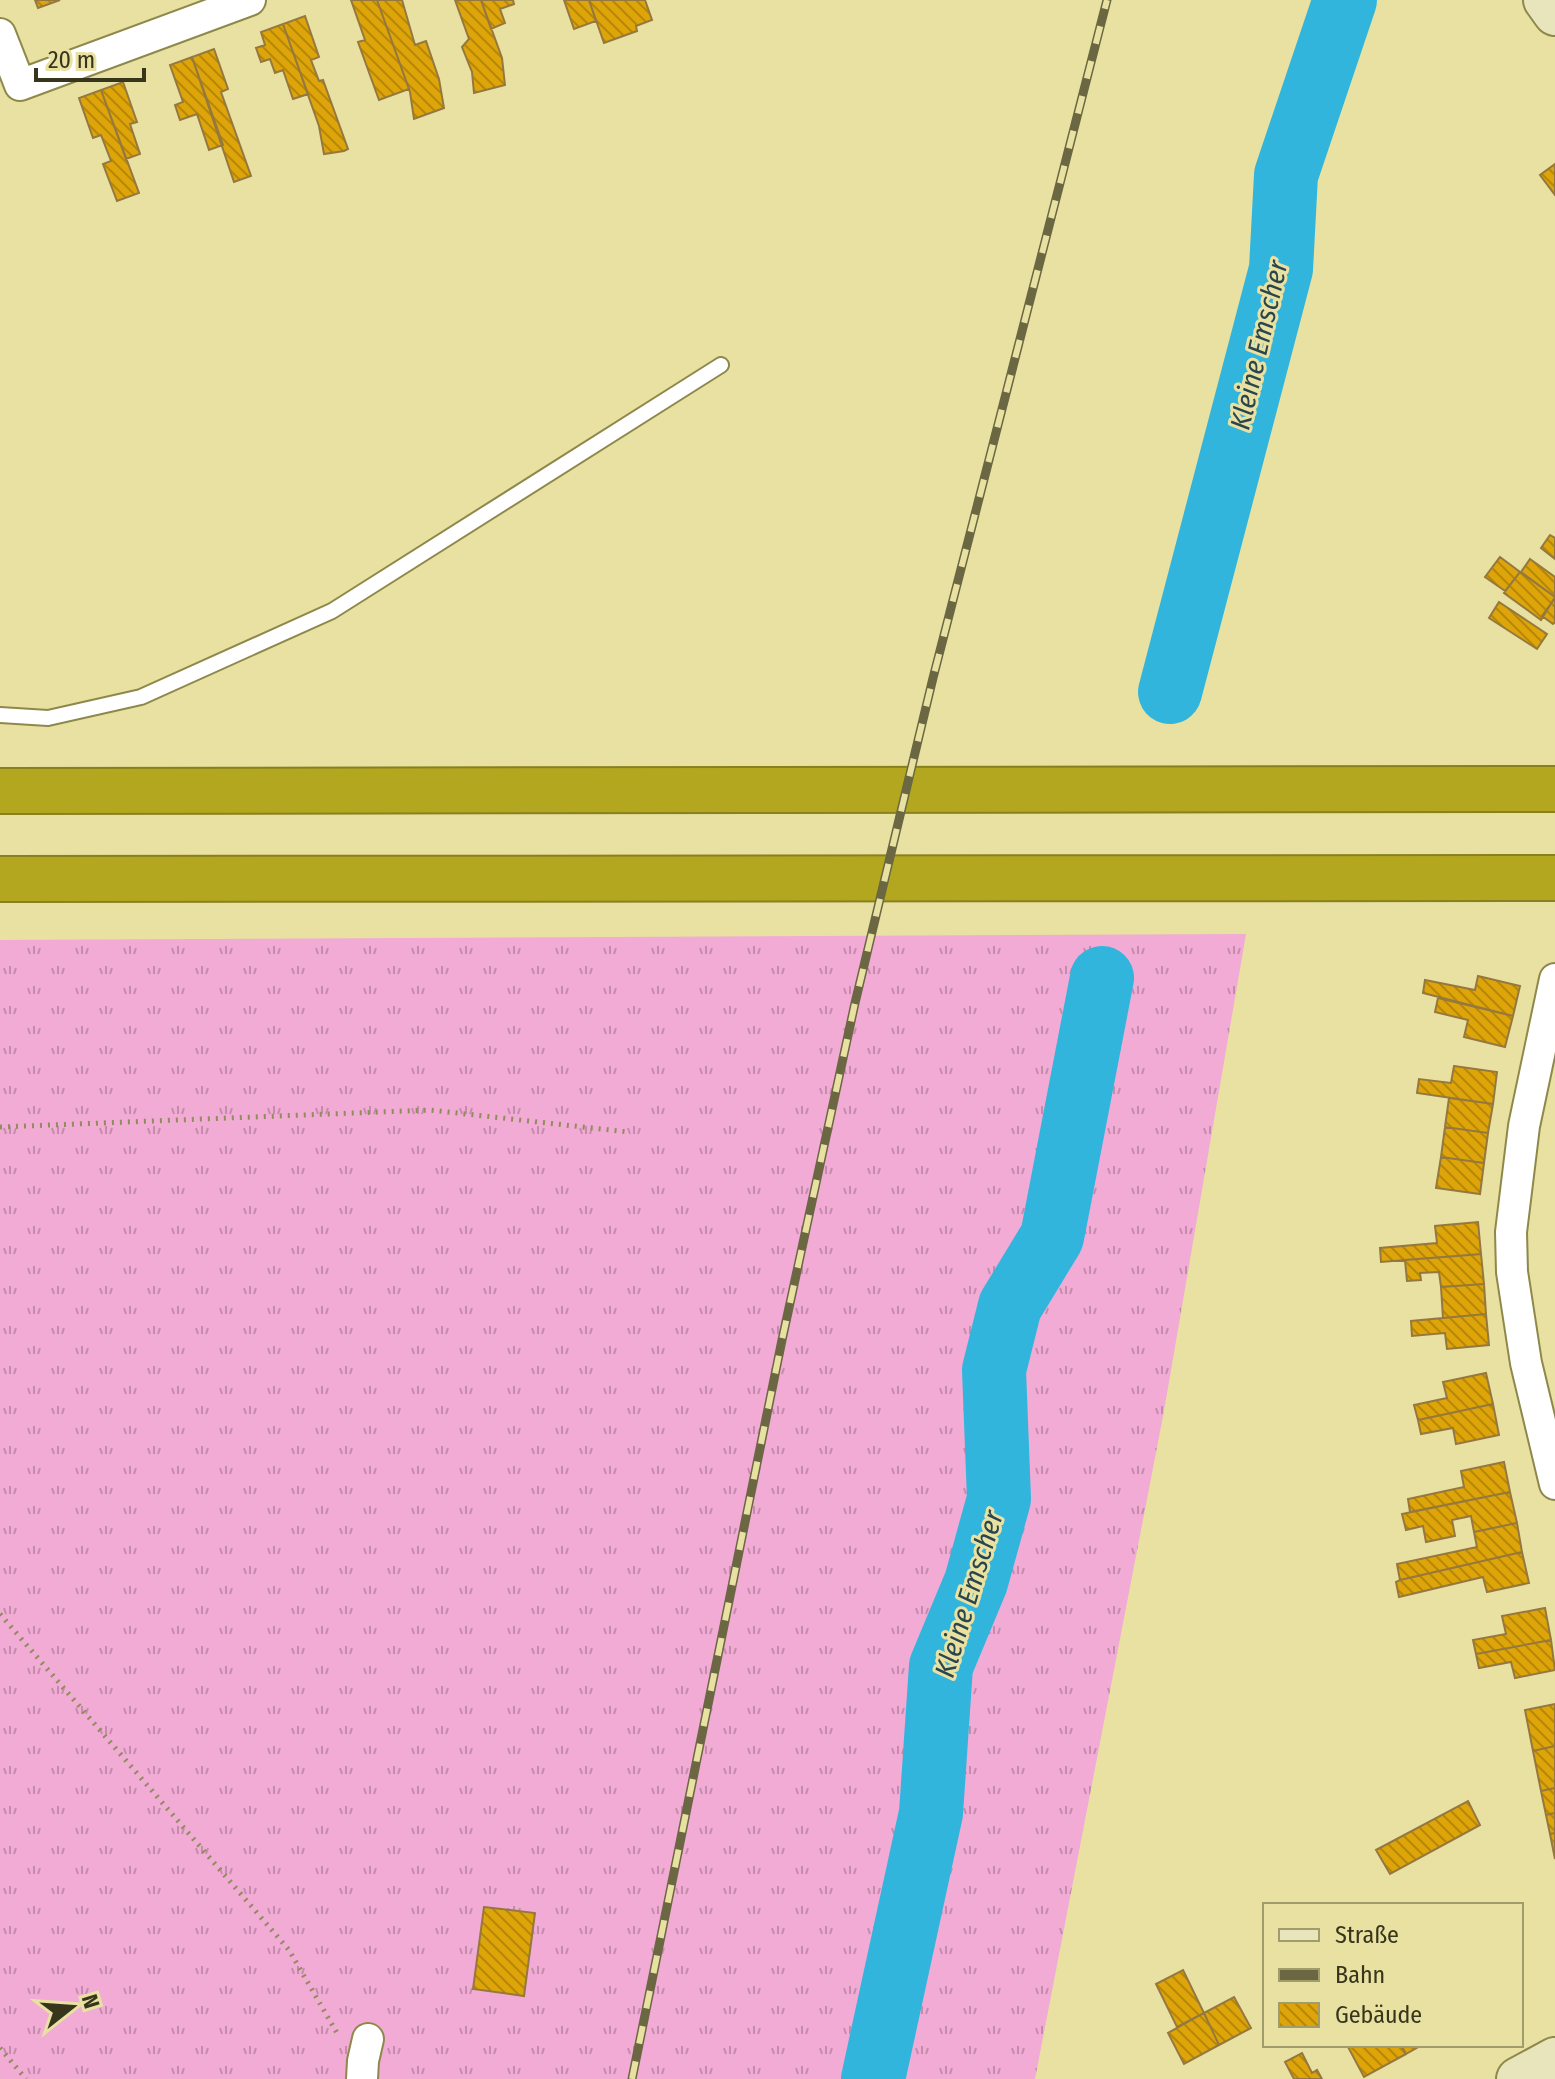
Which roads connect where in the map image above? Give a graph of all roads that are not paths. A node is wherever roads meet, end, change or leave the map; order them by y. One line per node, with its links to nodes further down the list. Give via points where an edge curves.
1 (250, 0): 4 (street, via 20,85)
2 (1545, 0): 3 (street)
3 (1555, 14)
4 (0, 34)
5 (721, 365): 6 (lane, via 332,611 141,697 48,718)
6 (0, 715)
7 (1552, 789): 8 (highway)
8 (0, 791)
9 (1548, 878): 10 (highway)
10 (0, 879)
11 (1555, 979): 12 (street, via 1524,1126 1511,1232 1526,1363)
12 (1555, 1484)
13 (354, 2040): 15 (street, via 363,2061)
14 (1555, 2059): 16 (street)
15 (362, 2079)
16 (1518, 2079)

